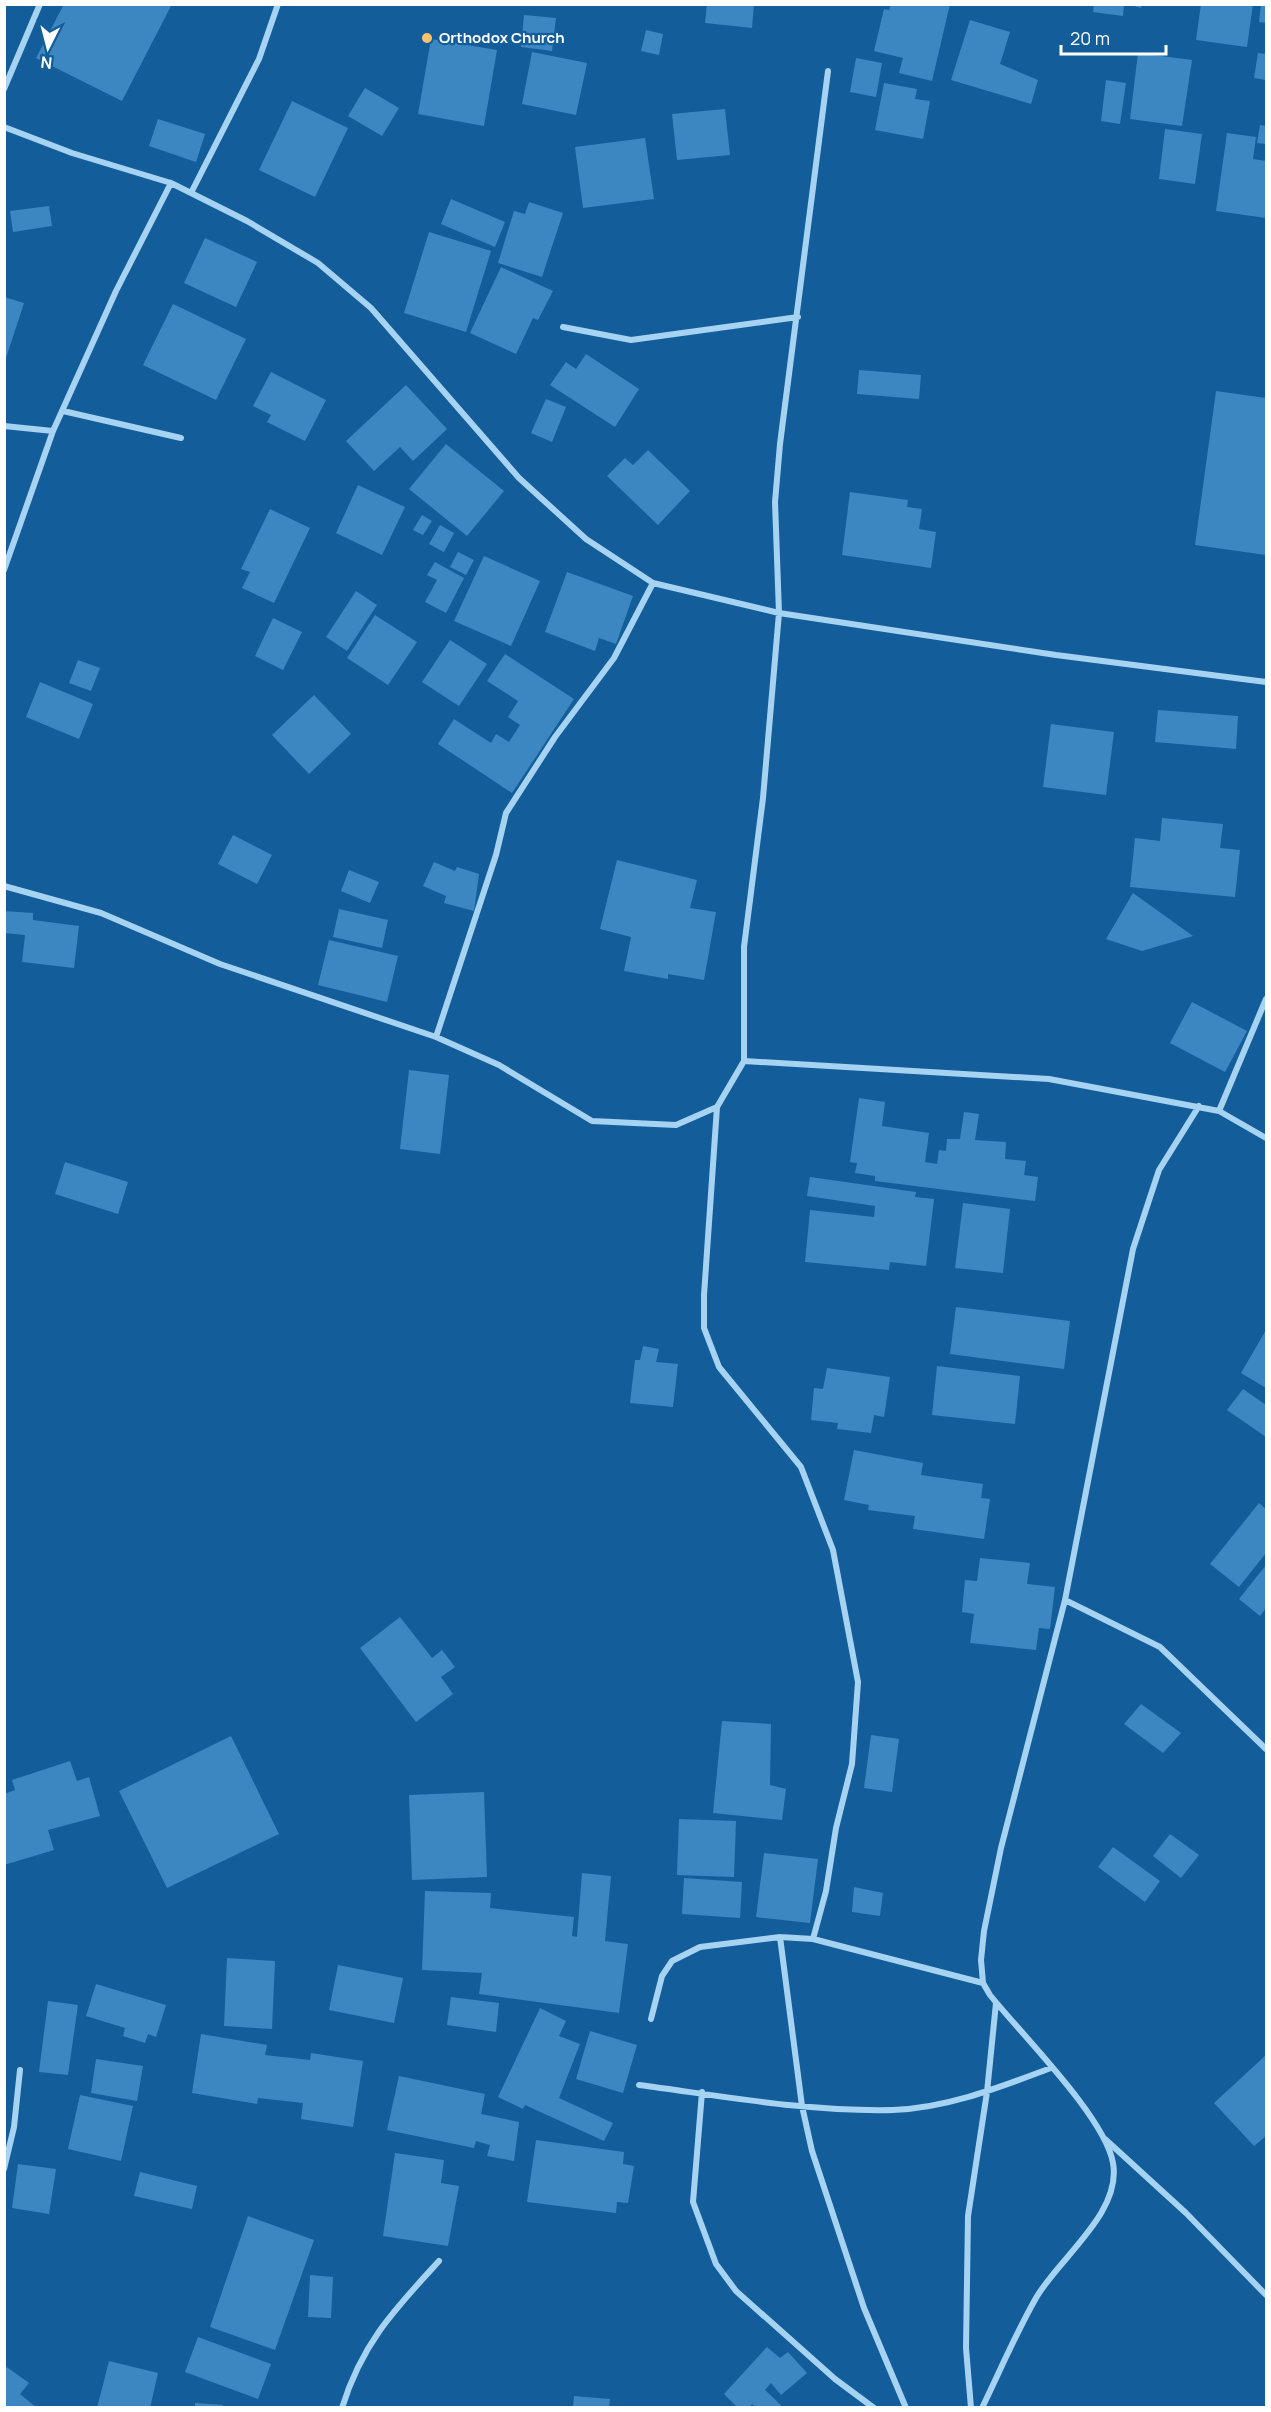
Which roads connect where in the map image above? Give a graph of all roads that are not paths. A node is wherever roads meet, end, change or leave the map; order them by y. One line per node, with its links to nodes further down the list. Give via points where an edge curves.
1 (40, 4): 4 (street)
2 (278, 4): 7 (street, via 259,59)
3 (828, 71): 8 (street)
4 (4, 89)
5 (4, 127): 6 (street, via 72,153)
6 (171, 183): 7 (street); 10 (street, via 116,291)
7 (191, 193): 15 (street, via 318,263 371,308 519,478 586,539)
8 (798, 317): 9 (street, via 631,340); 16 (street, via 775,502)
9 (563, 327)
10 (63, 411): 12 (street); 13 (street)
11 (4, 426): 12 (street)
12 (53, 431): 14 (street)
13 (181, 438)
14 (4, 570)
15 (653, 583): 16 (street); 20 (street, via 614,658 555,737 506,813)
16 (779, 614): 17 (street, via 1033,652); 21 (street, via 763,798 744,947)
17 (1266, 681)
18 (4, 886): 20 (street, via 100,913 220,964)
19 (1266, 999): 24 (street)
20 (436, 1037): 23 (street, via 499,1065 592,1120 676,1125)
21 (744, 1061): 22 (street, via 1048,1079); 23 (street)
22 (1199, 1106): 24 (street); 26 (street, via 1159,1170 1133,1249)
23 (717, 1107): 29 (street, via 704,1328 719,1367 801,1467 833,1550 858,1682 852,1764)
24 (1219, 1111): 25 (street)
25 (1266, 1138)
26 (1065, 1600): 27 (street, via 1160,1647); 30 (street, via 999,1858 984,1931)
27 (1266, 1749)
28 (780, 1937): 29 (street); 32 (street, via 700,1947 672,1961 662,1976); 38 (street)
29 (813, 1939): 30 (street)
30 (983, 1983): 31 (street)
31 (996, 2003): 33 (street); 37 (street)
32 (651, 2019)
33 (1051, 2068): 37 (street); 39 (street)
34 (20, 2070): 40 (street, via 14,2127)
35 (639, 2085): 36 (street)
36 (702, 2092): 38 (street); 44 (street, via 693,2202 716,2264 736,2291 835,2379)
37 (987, 2092): 38 (street, via 894,2110); 46 (street, via 969,2216 966,2348)
38 (802, 2106): 45 (street, via 812,2151 864,2308)
39 (1104, 2138): 42 (street, via 1186,2213); 47 (street, via 1113,2164 1104,2209 1037,2296)
40 (4, 2169)
41 (439, 2261): 43 (street, via 385,2320 358,2364)
42 (1266, 2295)
43 (342, 2408)
44 (874, 2408)
45 (906, 2408)
46 (971, 2408)
47 (982, 2408)

